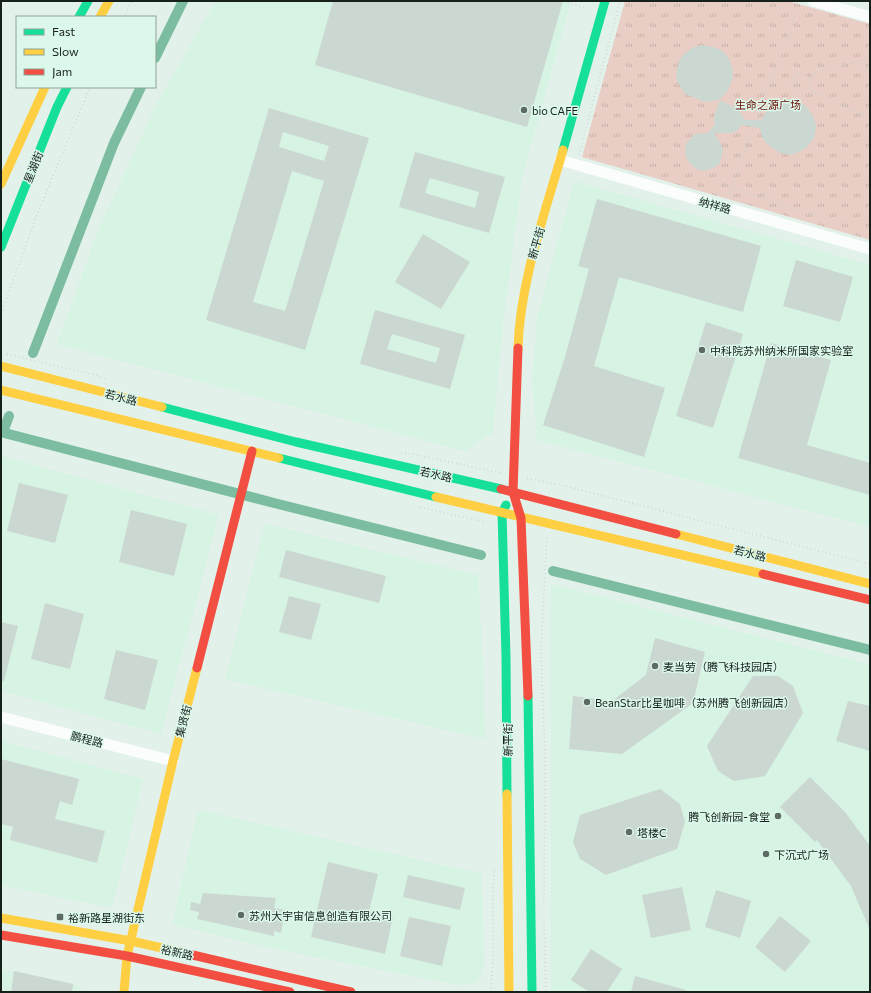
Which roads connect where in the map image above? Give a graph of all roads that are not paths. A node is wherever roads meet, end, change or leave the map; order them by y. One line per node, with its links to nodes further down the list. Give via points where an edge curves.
1 (88, 1): 5 (main road)
2 (109, 1): 6 (main road)
3 (605, 1): 10 (main road, 新平街)
4 (813, 1): 7 (street)
5 (80, 16)
6 (101, 16)
7 (870, 17)
8 (45, 88): 11 (main road, 星湖街)
9 (66, 88): 12 (main road, 星湖街)
10 (560, 160): 13 (street, 纳祥路); 17 (main road, 新平街, via 528,273 520,326)
11 (1, 184)
12 (1, 247)
13 (870, 249)
14 (1, 366): 17 (main road, 若水路, via 296,442)
15 (1, 390): 16 (main road, 若水路)
16 (252, 451): 18 (main road, 若水路); 23 (main road, 集贤街)
17 (513, 492): 18 (main road, 新平街); 19 (main road, 新平街); 20 (main road, 若水路)
18 (502, 513): 19 (main road, 若水路); 31 (main road, 新平街)
19 (520, 518): 21 (main road, 若水路); 32 (main road, 新平街, via 528,673)
20 (870, 584)
21 (870, 600)
22 (1, 717): 23 (street, 鹏程路)
23 (173, 761): 26 (main road, 集贤街)
24 (1, 918): 26 (main road, 裕新路)
25 (1, 935): 27 (main road, 裕新路)
26 (131, 941): 27 (main road, 集贤街); 30 (main road, 裕新路)
27 (127, 956): 28 (main road, 集贤街); 29 (main road, 裕新路)
28 (124, 992)
29 (290, 992)
30 (351, 992)
31 (509, 992)
32 (532, 992)

